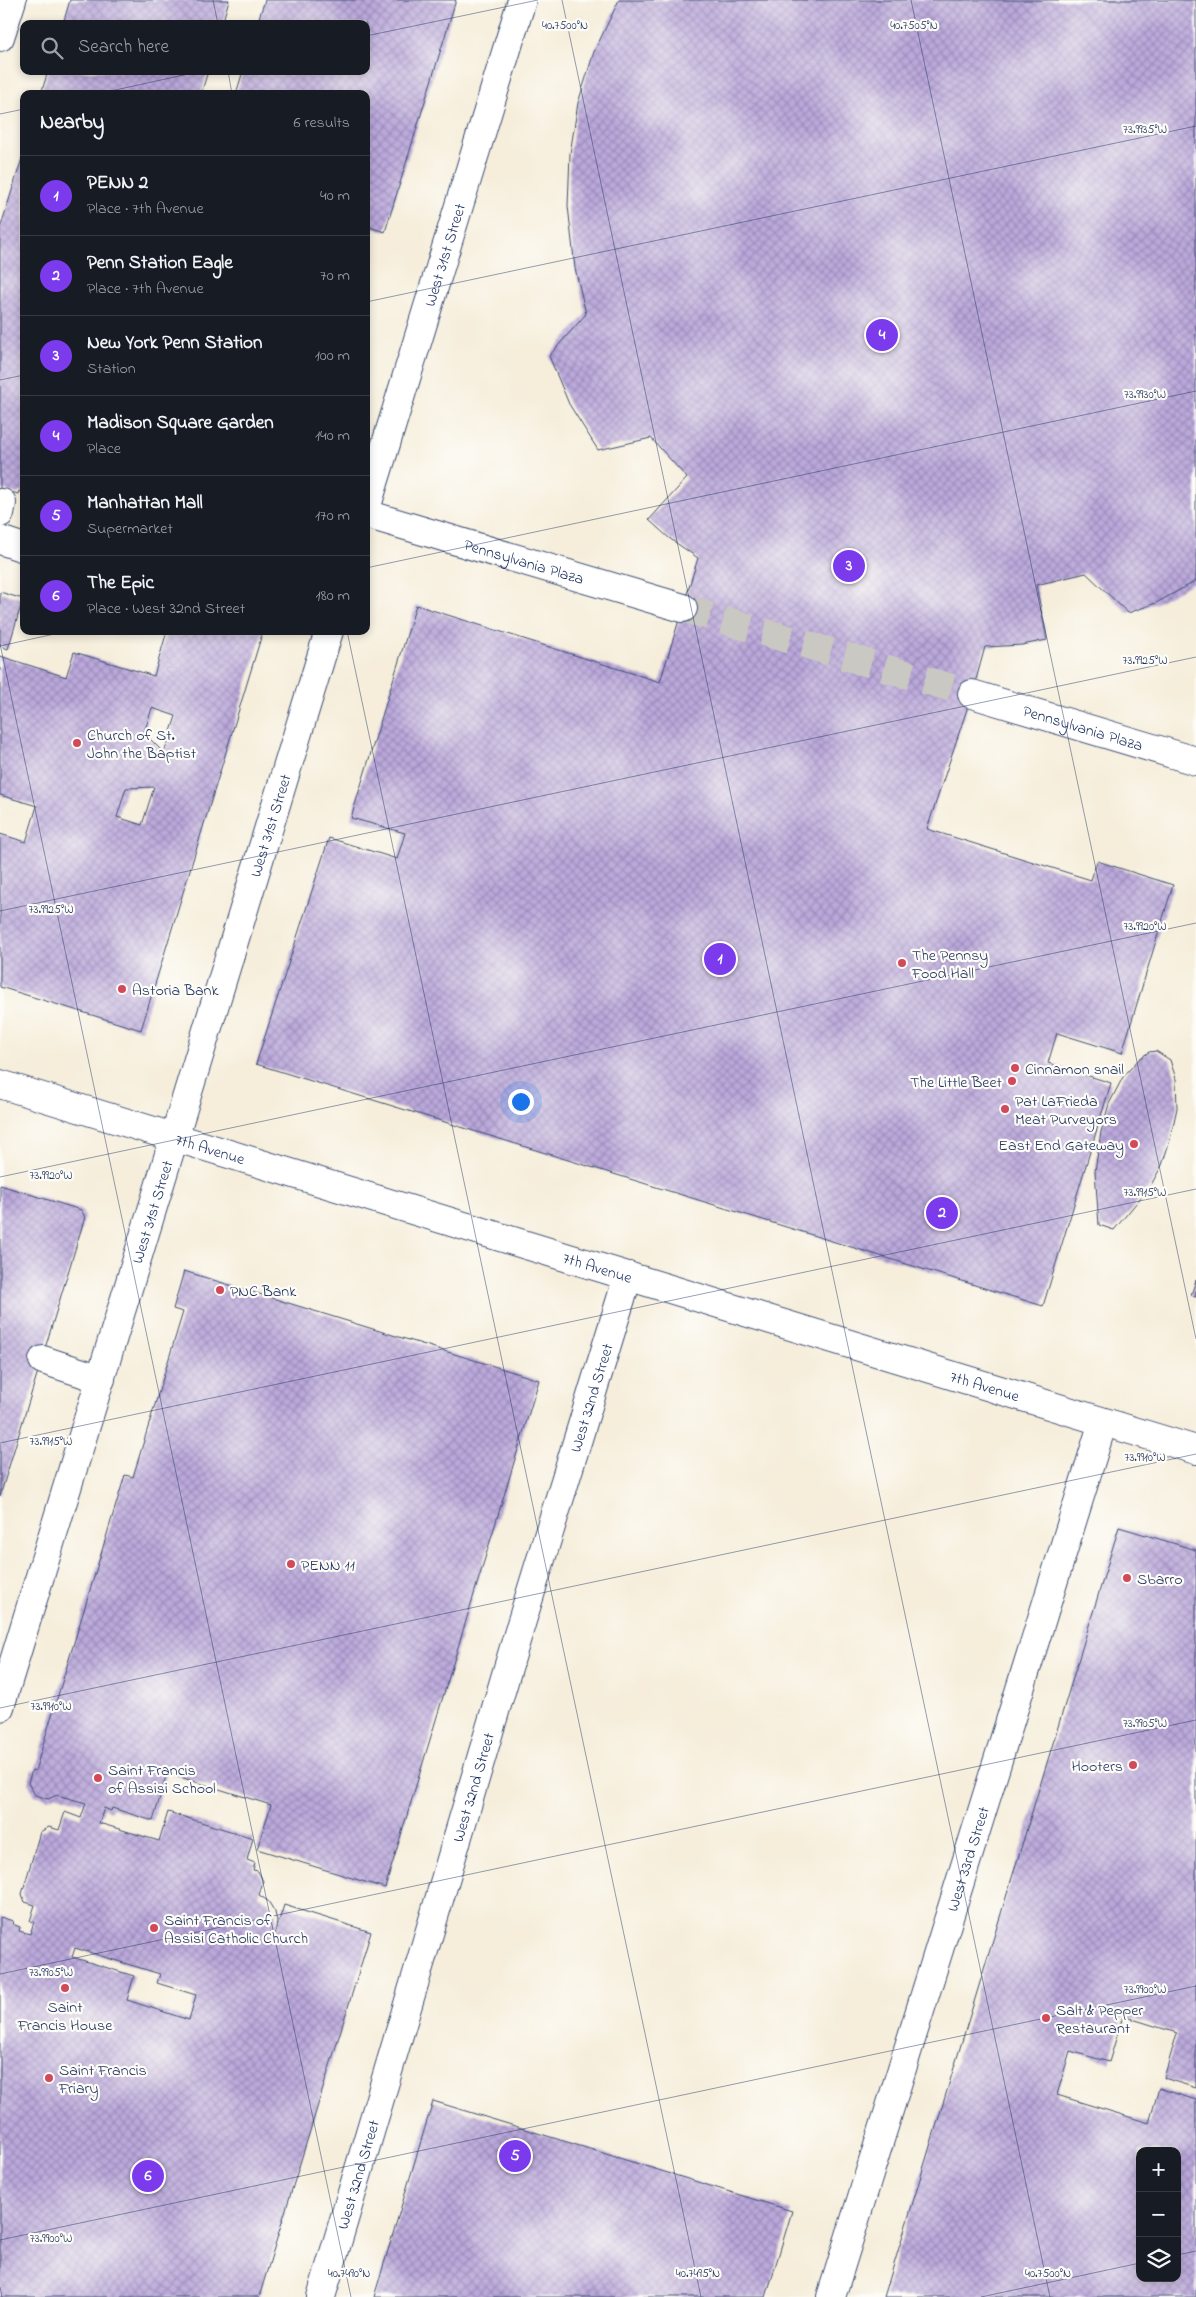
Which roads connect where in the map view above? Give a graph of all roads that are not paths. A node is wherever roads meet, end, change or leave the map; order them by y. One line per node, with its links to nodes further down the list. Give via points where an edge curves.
1 (12, 0): 3 (street)
2 (522, 0): 4 (street, West 31st Street)
3 (0, 37)
4 (370, 496)
5 (0, 503): 6 (street)
6 (0, 513)
7 (370, 515): 10 (street, Pennsylvania Plaza)
8 (0, 540): 9 (street)
9 (20, 547)
10 (683, 608)
11 (328, 635): 15 (street, West 31st Street)
12 (972, 694): 13 (street, Pennsylvania Plaza)
13 (1196, 760)
14 (0, 1084): 15 (street, 7th Avenue)
15 (175, 1137): 16 (street, 7th Avenue); 18 (street, West 31st Street)
16 (628, 1276): 19 (street, 7th Avenue); 22 (street, West 32nd Street)
17 (43, 1360): 18 (street)
18 (101, 1379): 21 (street, West 31st Street)
19 (1103, 1422): 20 (street, 7th Avenue); 23 (street, West 33rd Street)
20 (1196, 1450)
21 (0, 1707)
22 (321, 2297)
23 (831, 2297)

